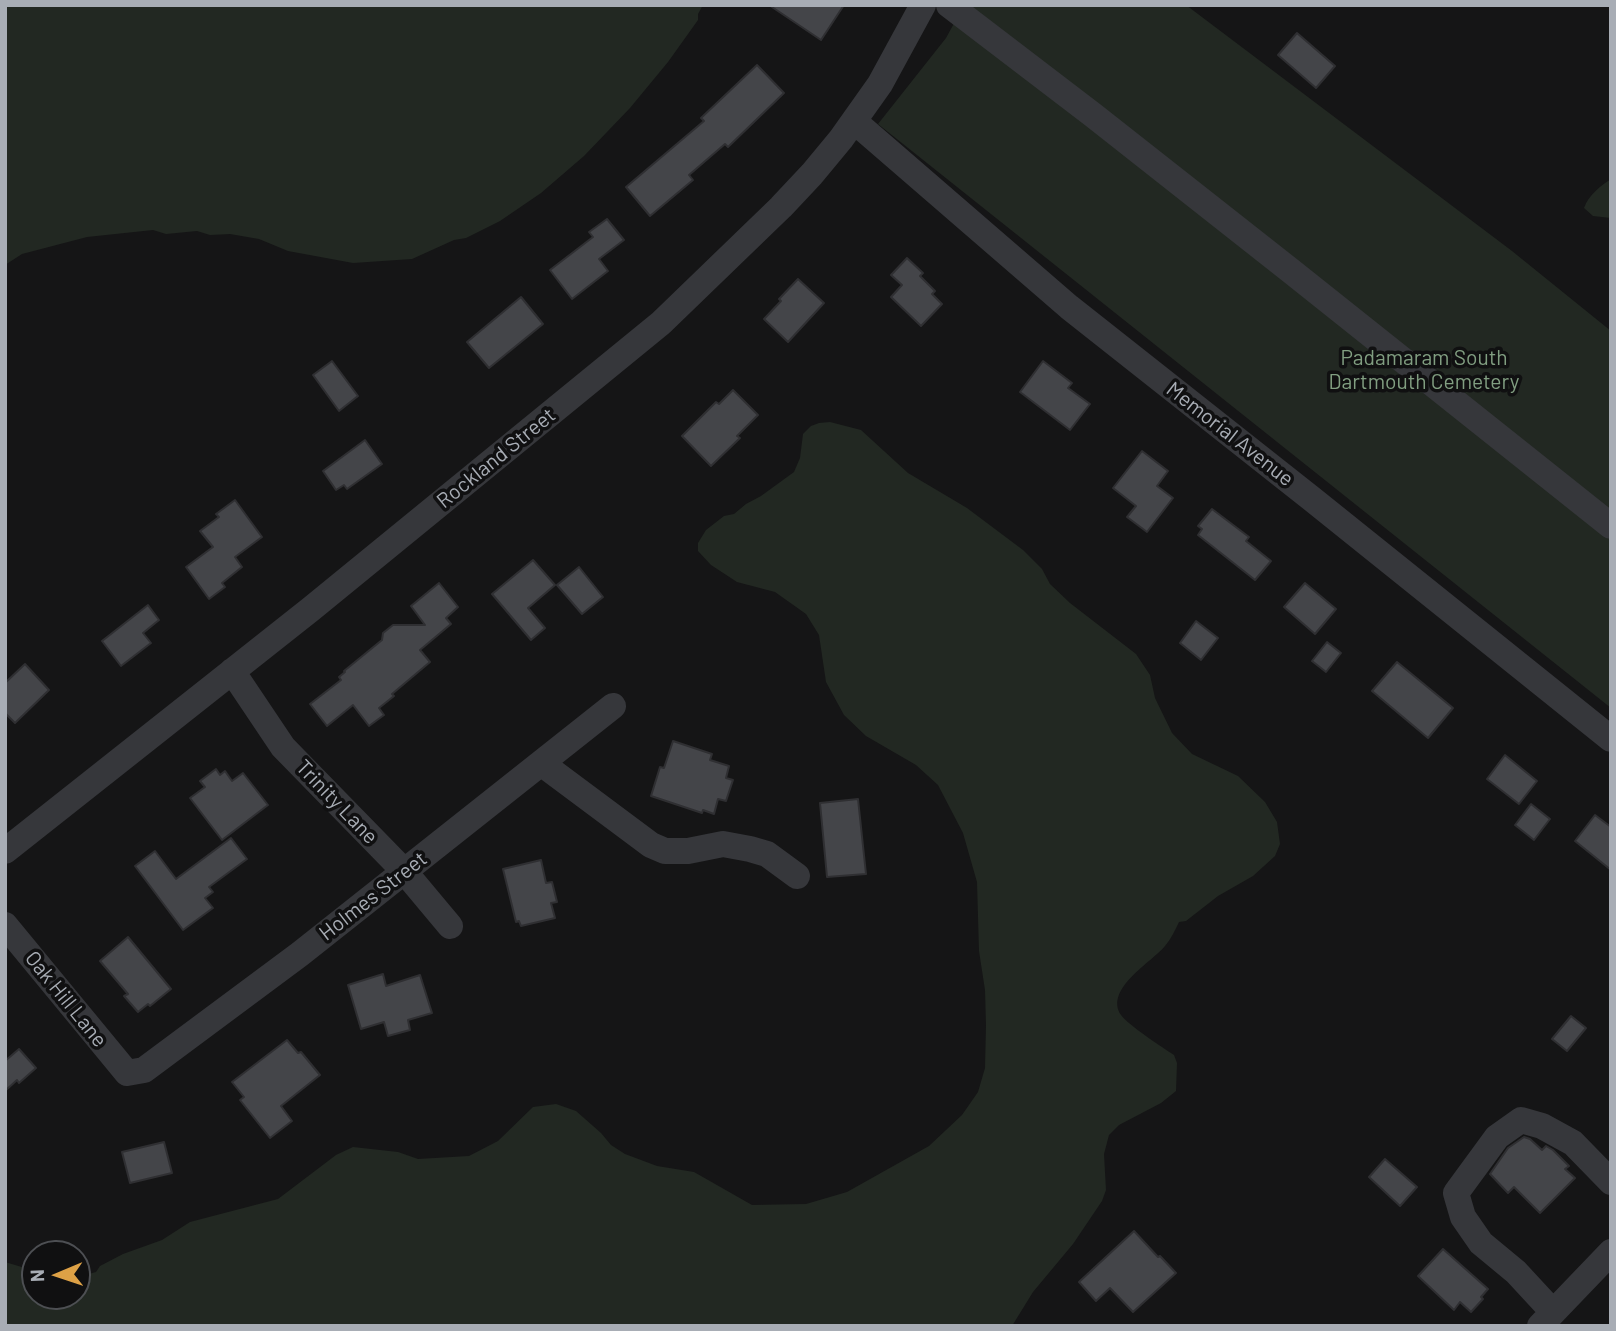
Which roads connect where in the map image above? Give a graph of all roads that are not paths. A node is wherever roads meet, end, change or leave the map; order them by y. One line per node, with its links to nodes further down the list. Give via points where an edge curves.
1 (923, 5): 3 (street, Rockland Street)
2 (948, 5): 4 (street)
3 (855, 121): 5 (street, Rockland Street, via 789,199 661,323); 7 (street, Memorial Avenue, via 1069,307)
4 (1611, 526)
5 (232, 671): 9 (street, Rockland Street); 10 (street, Trinity Lane, via 283,747)
6 (612, 706): 8 (street, Holmes Street)
7 (1611, 739)
8 (541, 763): 10 (street, Holmes Street); 11 (street, via 651,845 665,851 723,844 750,849 767,854)
9 (5, 851)
10 (404, 871): 13 (street, Trinity Lane); 14 (street, Holmes Street, via 144,1070)
11 (797, 876)
12 (5, 925): 14 (street, Oak Hill Lane)
13 (450, 926)
14 (127, 1073)
15 (1611, 1182): 17 (street, via 1573,1143 1542,1125 1521,1120 1497,1138 1456,1193 1463,1217 1481,1242 1516,1272)
16 (1611, 1252): 17 (street)
17 (1547, 1319)

